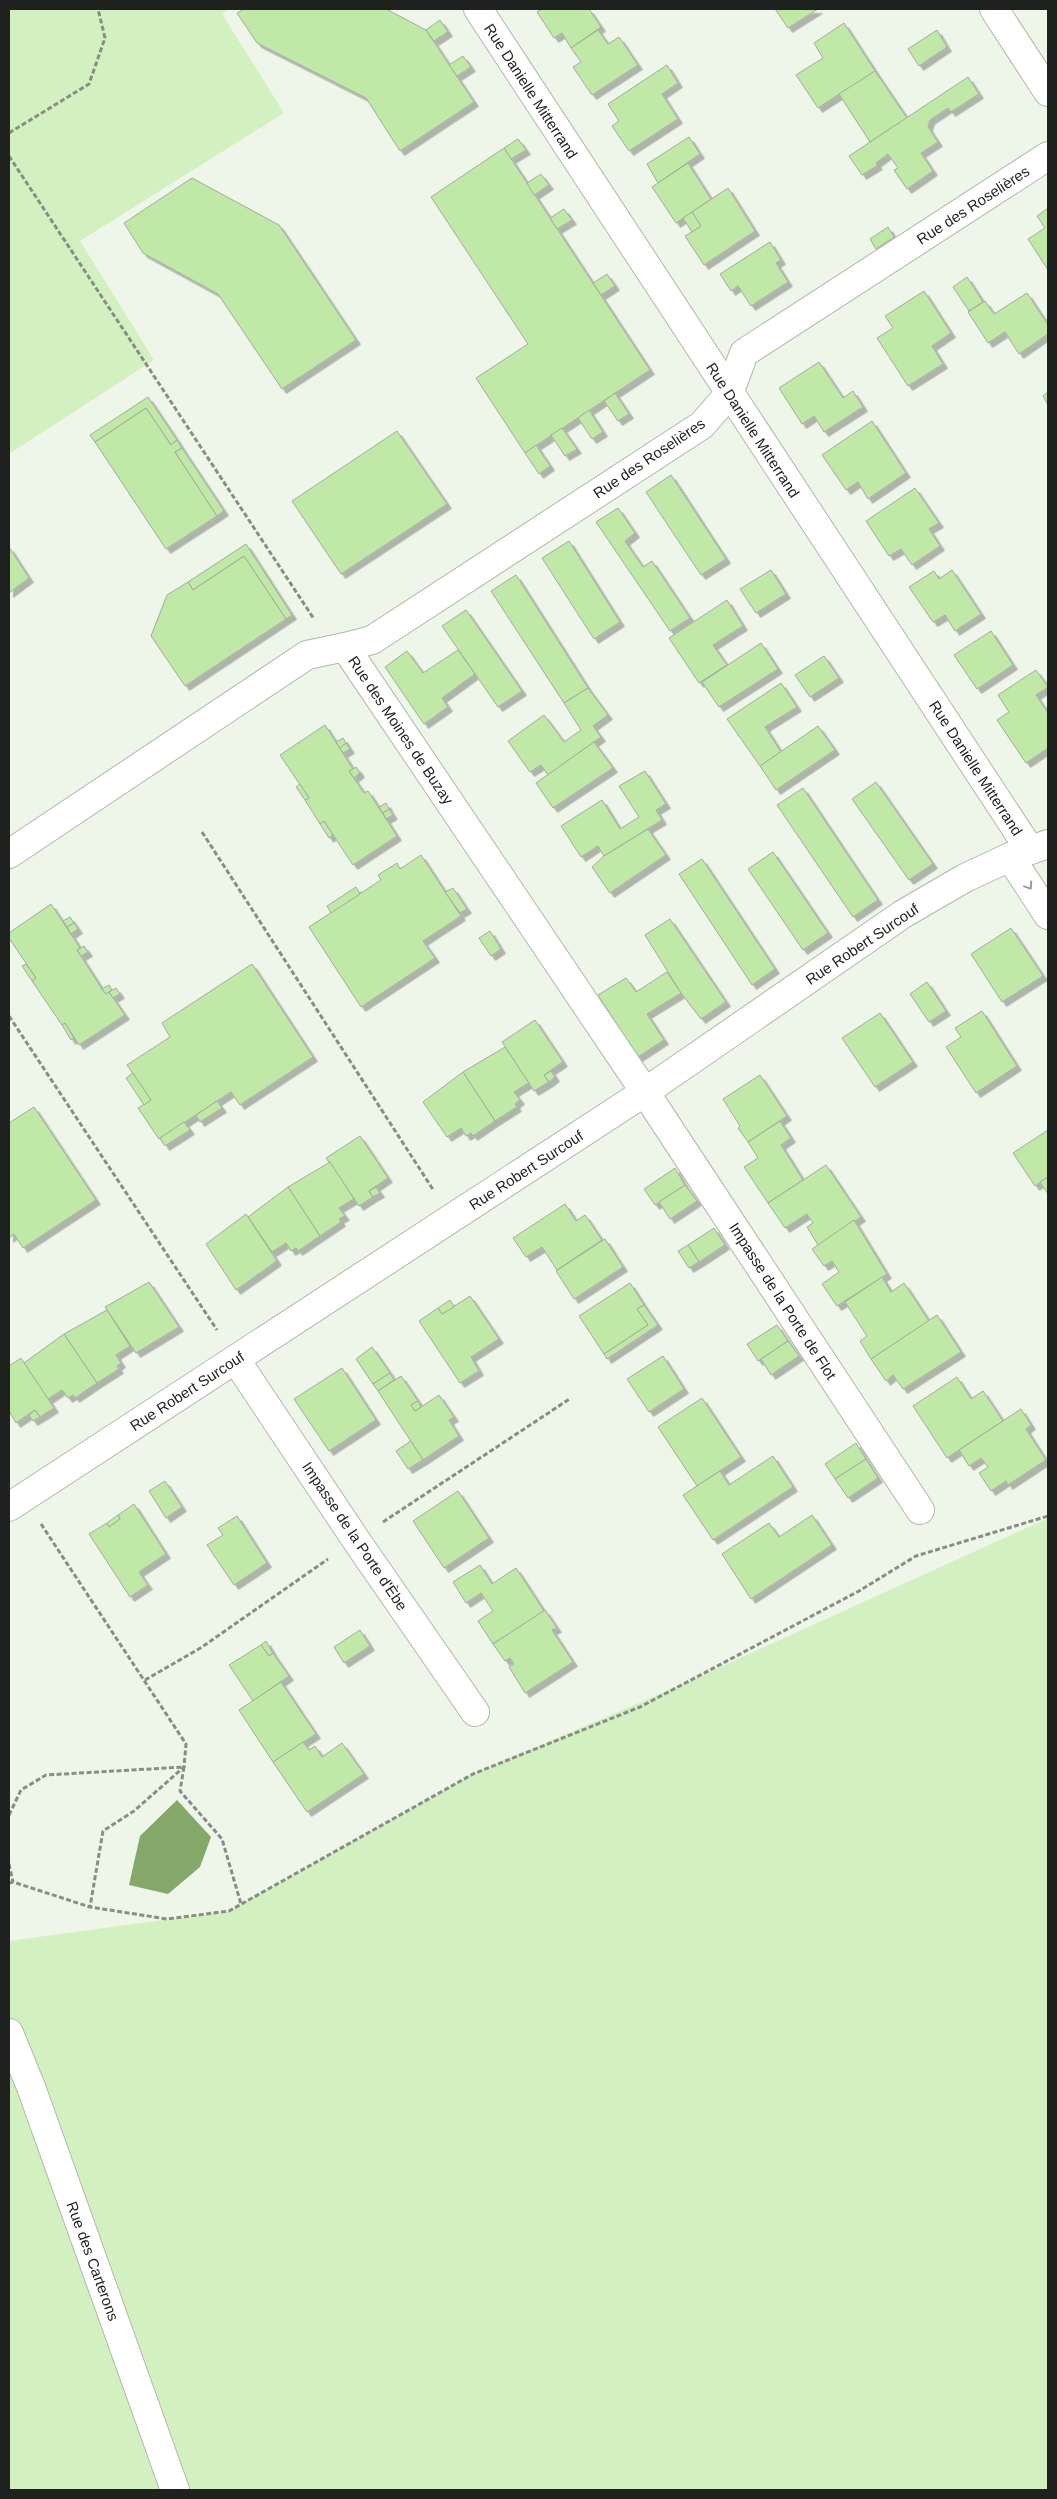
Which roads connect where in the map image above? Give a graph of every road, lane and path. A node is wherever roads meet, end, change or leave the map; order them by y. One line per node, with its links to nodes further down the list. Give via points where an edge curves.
1 (98, 9): 5 (path, via 105,38 89,84)
2 (478, 9): 8 (street, Rue Danielle Mitterrand)
3 (994, 9): 4 (street)
4 (1048, 92)
5 (9, 133)
6 (9, 156): 9 (path)
7 (1048, 156): 8 (street, Rue des Roselières, via 744,353)
8 (729, 394): 9 (street, Rue des Roselières, via 702,425 372,640); 11 (street, Rue Danielle Mitterrand)
9 (339, 648): 12 (street, Rue des Moines de Buzay, via 307,655); 15 (street, Rue des Moines de Buzay)
10 (202, 832): 16 (path)
11 (1029, 850): 13 (street, Rue Danielle Mitterrand, one-way to 13); 15 (street, Rue Robert Surcouf, via 965,878 903,914)
12 (9, 854)
13 (1048, 915)
14 (9, 1016): 17 (path)
15 (645, 1092): 16 (street, Rue Robert Surcouf); 19 (street, Impasse de la Porte de Flot)
16 (452, 1219): 17 (street, Rue Robert Surcouf)
17 (236, 1360): 18 (street, Rue Robert Surcouf); 21 (street, Impasse de la Porte d'Èbe)
18 (13, 1502): 22 (path, via 186,1744)
19 (920, 1510)
20 (1048, 1516): 27 (path, via 916,1556 859,1591 640,1707 472,1774)
21 (475, 1712)
22 (184, 1767): 23 (path, via 46,1775 21,1790); 27 (path, via 180,1791 222,1839); 28 (path, via 134,1811 103,1831)
23 (9, 1815)
24 (9, 1864): 25 (path)
25 (14, 1882): 26 (path); 28 (path)
26 (9, 1884)
27 (240, 1904): 28 (path, via 229,1911 168,1919)
28 (90, 1907)
29 (9, 2033): 30 (street, Rue des Carterons)
30 (175, 2490)

